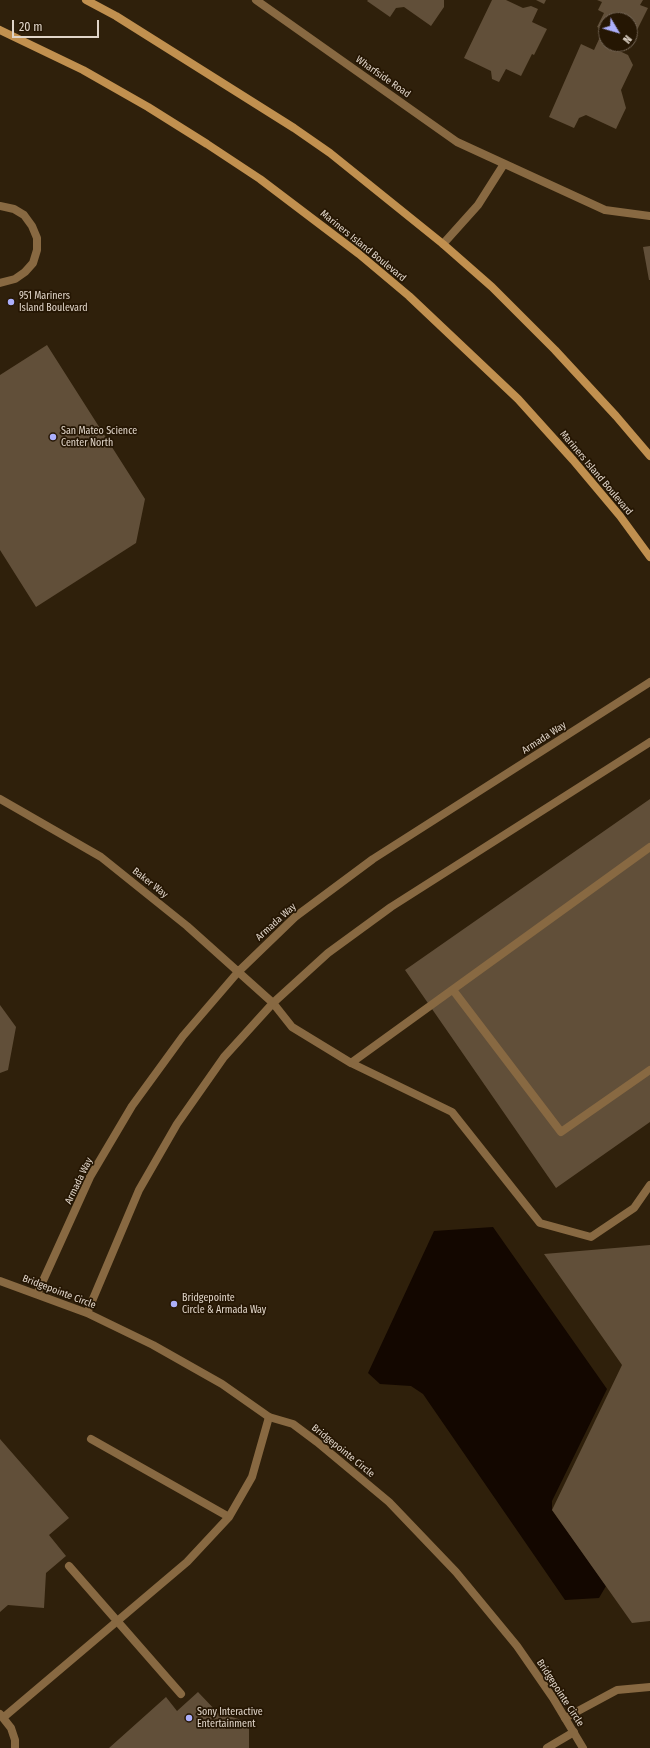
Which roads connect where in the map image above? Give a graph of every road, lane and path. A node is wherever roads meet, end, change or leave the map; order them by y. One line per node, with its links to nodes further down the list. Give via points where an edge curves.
1 (86, 0): 7 (main road, via 116,16 294,128 330,153)
2 (256, 0): 4 (street, Wharfside Road, via 457,142)
3 (0, 30): 10 (main road, Mariners Island Boulevard, via 82,70 148,107 272,188 359,254 415,302 521,403 592,482)
4 (504, 164): 6 (street, Wharfside Road, via 605,210); 7 (street, via 478,205)
5 (0, 206): 8 (street, via 14,209 24,215 32,226 37,250 33,262 25,272 15,280)
6 (650, 216)
7 (443, 244): 9 (main road, via 492,287 555,350)
8 (0, 283)
9 (650, 456)
10 (650, 557)
11 (650, 682): 15 (street, Armada Way, via 373,859 295,917)
12 (650, 742): 17 (street, via 391,906 328,953)
13 (0, 799): 15 (street, Baker Way, via 101,857 187,926)
14 (650, 847): 16 (street)
15 (238, 972): 17 (street, Baker Way); 22 (street, Armada Way, via 183,1036 132,1106 90,1177)
16 (453, 990): 18 (street); 19 (street, via 560,1132)
17 (272, 1003): 18 (street, Baker Way, via 292,1027); 23 (street, via 224,1057 177,1124 139,1190)
18 (351, 1064): 20 (street, Baker Way, via 452,1112 540,1222 591,1237 634,1208)
19 (650, 1070)
20 (650, 1185)
21 (0, 1281): 22 (street, Bridgepointe Circle)
22 (38, 1294): 23 (street, Bridgepointe Circle)
23 (87, 1313): 24 (street, Bridgepointe Circle, via 153,1345 222,1384)
24 (269, 1417): 26 (street, via 252,1477); 32 (street, Bridgepointe Circle, via 293,1424 317,1442 365,1481 412,1525 496,1619)
25 (90, 1439): 26 (street)
26 (229, 1517): 28 (street, via 187,1562)
27 (69, 1566): 28 (street)
28 (116, 1621): 30 (street); 31 (street)
29 (650, 1687): 32 (street, via 617,1690)
30 (180, 1694)
31 (2, 1716): 34 (street, via 11,1728)
32 (565, 1718): 33 (street, Bridgepointe Circle)
33 (574, 1732): 35 (street); 36 (street, Bridgepointe Circle)
34 (15, 1748)
35 (547, 1748)
36 (583, 1748)

